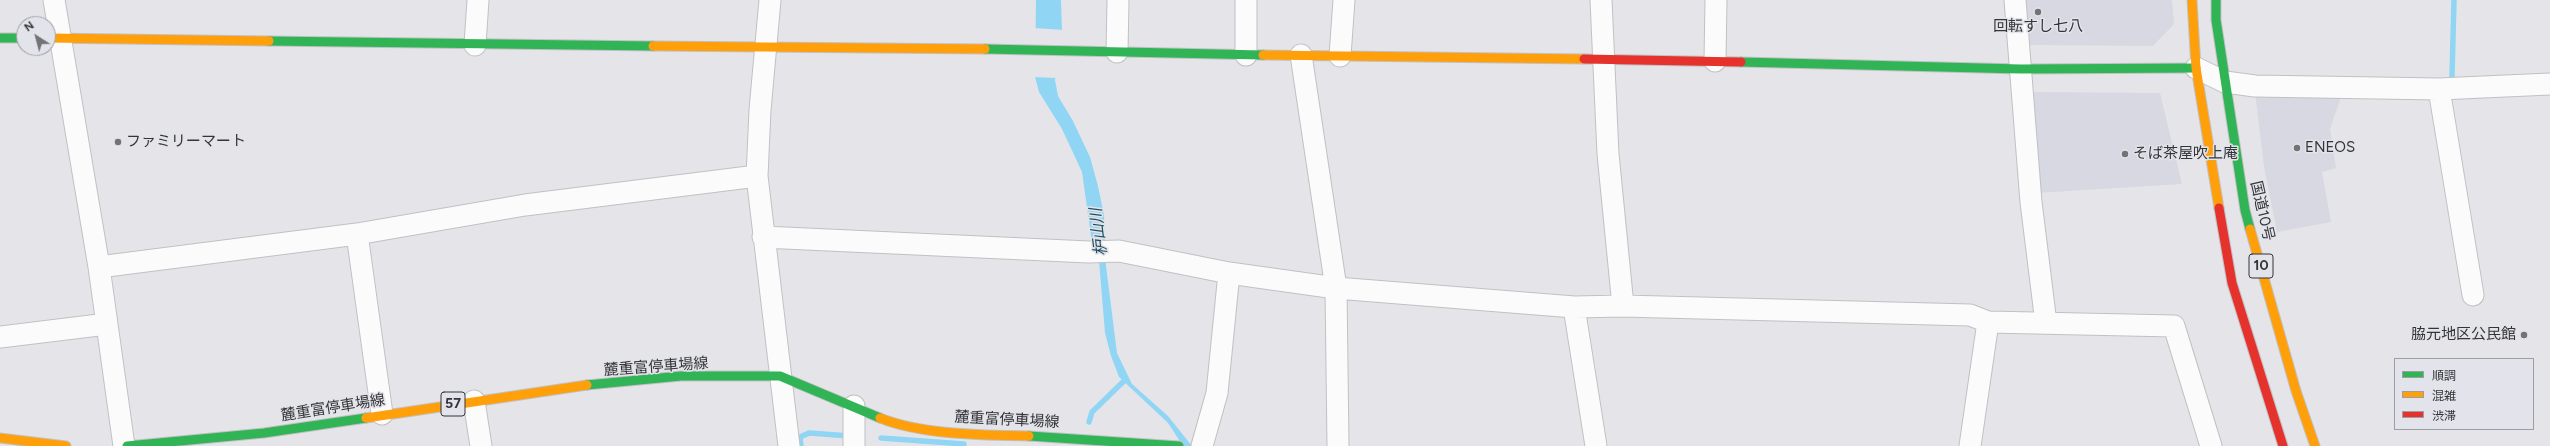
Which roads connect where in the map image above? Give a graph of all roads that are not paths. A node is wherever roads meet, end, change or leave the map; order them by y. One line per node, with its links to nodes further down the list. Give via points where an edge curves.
1 (54, 0): 12 (street)
2 (478, 0): 16 (street)
3 (770, 0): 18 (street)
4 (1118, 0): 19 (street)
5 (1246, 0): 20 (street)
6 (1344, 0): 22 (street)
7 (1601, 0): 23 (street)
8 (1716, 0): 24 (street)
9 (2015, 0): 26 (street)
10 (2192, 0): 25 (main road, 10)
11 (2216, 0): 27 (main road, 国道10号 / 10)
12 (54, 16)
13 (0, 38): 14 (main road)
14 (16, 38)
15 (56, 38): 16 (main road)
16 (475, 45): 18 (main road)
17 (56, 48): 33 (street)
18 (765, 48): 19 (main road, via 1031,49); 30 (street)
19 (1117, 52): 20 (main road)
20 (1246, 55): 21 (main road)
21 (1301, 55): 22 (main road); 35 (street)
22 (1340, 56): 23 (main road)
23 (1604, 60): 24 (main road); 37 (street, via 1608,154)
24 (1715, 61): 26 (main road)
25 (2196, 68): 26 (main road); 27 (street); 60 (main road, 10, via 2232,283)
26 (2021, 69): 40 (street, via 2031,202)
27 (2225, 82): 29 (street, via 2255,86); 61 (main road, 国道10号 / 10, via 2245,210 2296,391)
28 (2550, 84): 29 (street)
29 (2439, 89): 36 (street)
30 (757, 176): 31 (street, via 525,205); 32 (street)
31 (357, 234): 33 (street); 46 (street)
32 (763, 237): 34 (street, via 1114,251); 43 (street)
33 (99, 267): 41 (street)
34 (1229, 273): 35 (street); 55 (street, via 1217,393)
35 (1336, 288): 38 (street); 56 (street)
36 (2473, 295)
37 (1623, 306): 38 (street); 39 (street, via 1970,315)
38 (1574, 307): 57 (street)
39 (1988, 322): 40 (street); 58 (street)
40 (2046, 323): 59 (street, via 2174,326)
41 (107, 324): 42 (street); 49 (street)
42 (0, 336)
43 (780, 376): 44 (main road, 麓重富停車場線 / 57, via 681,376 572,387); 45 (main road, 麓重富停車場線 / 57); 52 (street)
44 (474, 401): 46 (main road, 麓重富停車場線 / 57); 51 (street)
45 (854, 406): 53 (street); 54 (main road, 麓重富停車場線 / 57, via 895,424 973,435 1068,437)
46 (382, 414): 50 (main road, 麓重富停車場線 / 57, via 264,433)
47 (0, 438): 48 (main road)
48 (66, 446)
49 (124, 446)
50 (127, 446)
51 (481, 446)
52 (789, 446)
53 (854, 446)
54 (1170, 446)
55 (1202, 446)
56 (1338, 446)
57 (1596, 446)
58 (1970, 446)
59 (2211, 446)
60 (2283, 446)
61 (2315, 446)

